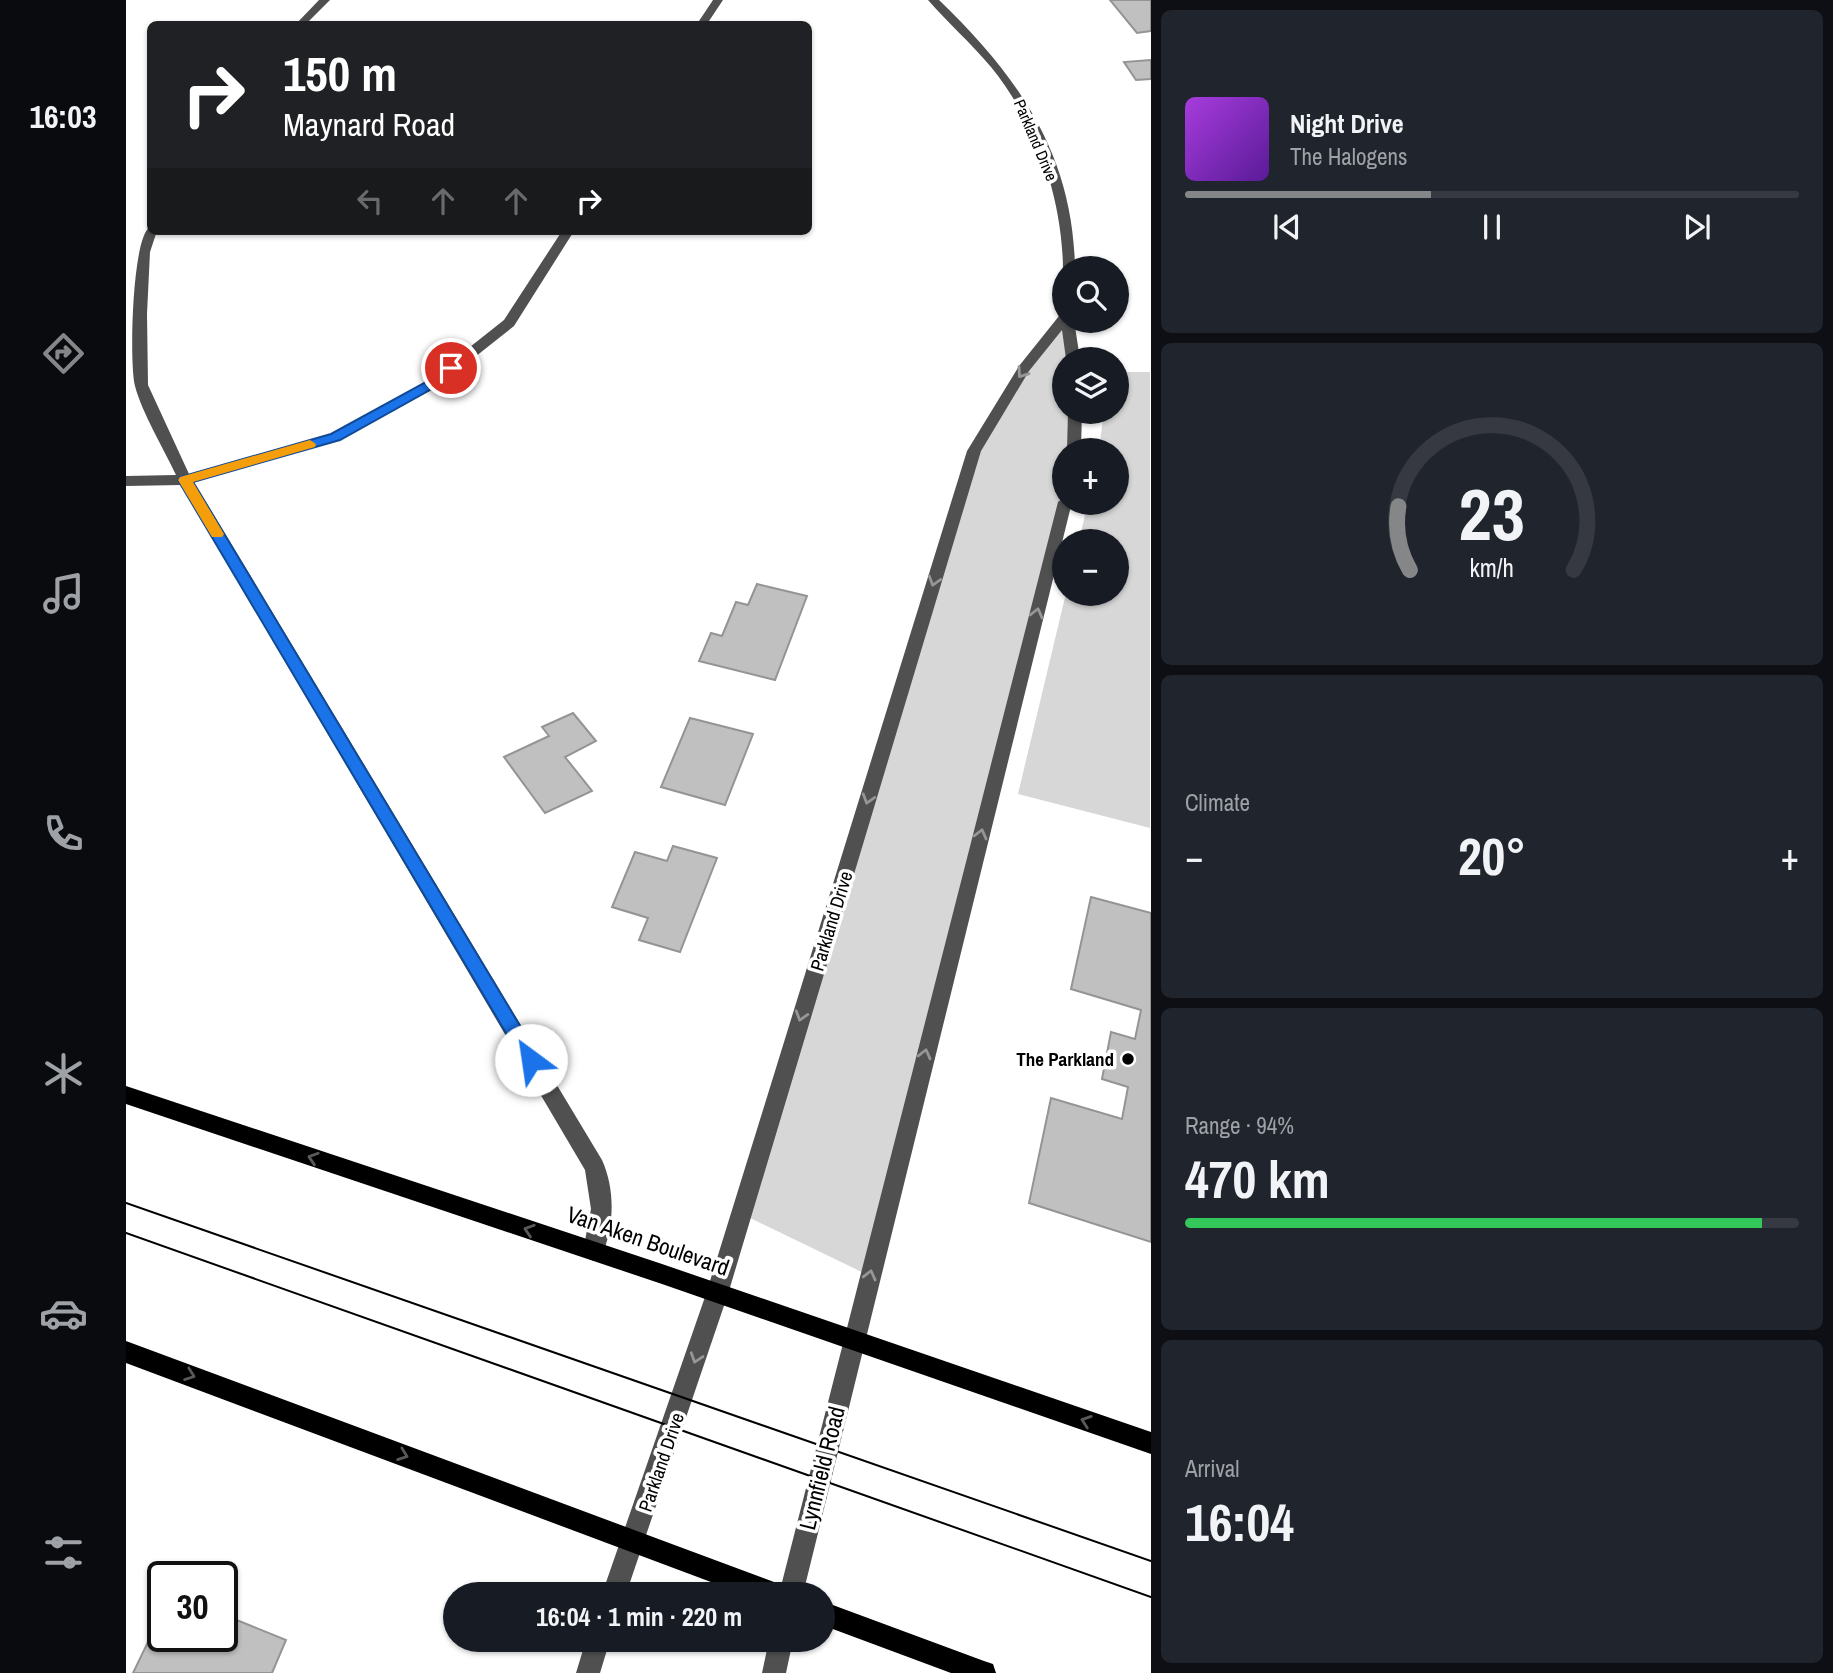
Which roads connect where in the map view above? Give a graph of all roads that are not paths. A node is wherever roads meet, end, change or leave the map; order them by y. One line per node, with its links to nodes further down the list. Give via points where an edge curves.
1 (325, 0): 4 (street)
2 (718, 0): 5 (street)
3 (933, 0): 8 (street, Parkland Drive, via 983,49 1015,91 1040,141 1061,200)
4 (304, 21)
5 (704, 21)
6 (150, 235): 10 (street, via 144,252 140,314 141,385)
7 (565, 235): 10 (street, via 509,323 432,383 335,437)
8 (1070, 256)
9 (1054, 333): 15 (street, Parkland Drive, one-way to 15, via 1024,369 974,451)
10 (185, 480): 11 (street); 14 (street, via 595,1167 603,1206)
11 (126, 481)
12 (1062, 515): 16 (street, one-way to 12)
13 (126, 1095): 14 (main road, Van Aken Boulevard, one-way to 13)
14 (594, 1251): 15 (main road, Van Aken Boulevard)
15 (717, 1294): 16 (main road, Van Aken Boulevard); 19 (street, Parkland Drive, one-way to 19)
16 (853, 1341): 18 (main road, Van Aken Boulevard, one-way to 16); 22 (street, Lynnfield Road)
17 (126, 1352): 19 (main road, one-way to 19)
18 (1150, 1443)
19 (633, 1541): 20 (street); 21 (main road)
20 (618, 1582)
21 (742, 1582)
22 (795, 1582)
23 (835, 1617): 28 (main road)
24 (594, 1652): 26 (street)
25 (778, 1652): 27 (street)
26 (588, 1673)
27 (774, 1673)
28 (984, 1673)

